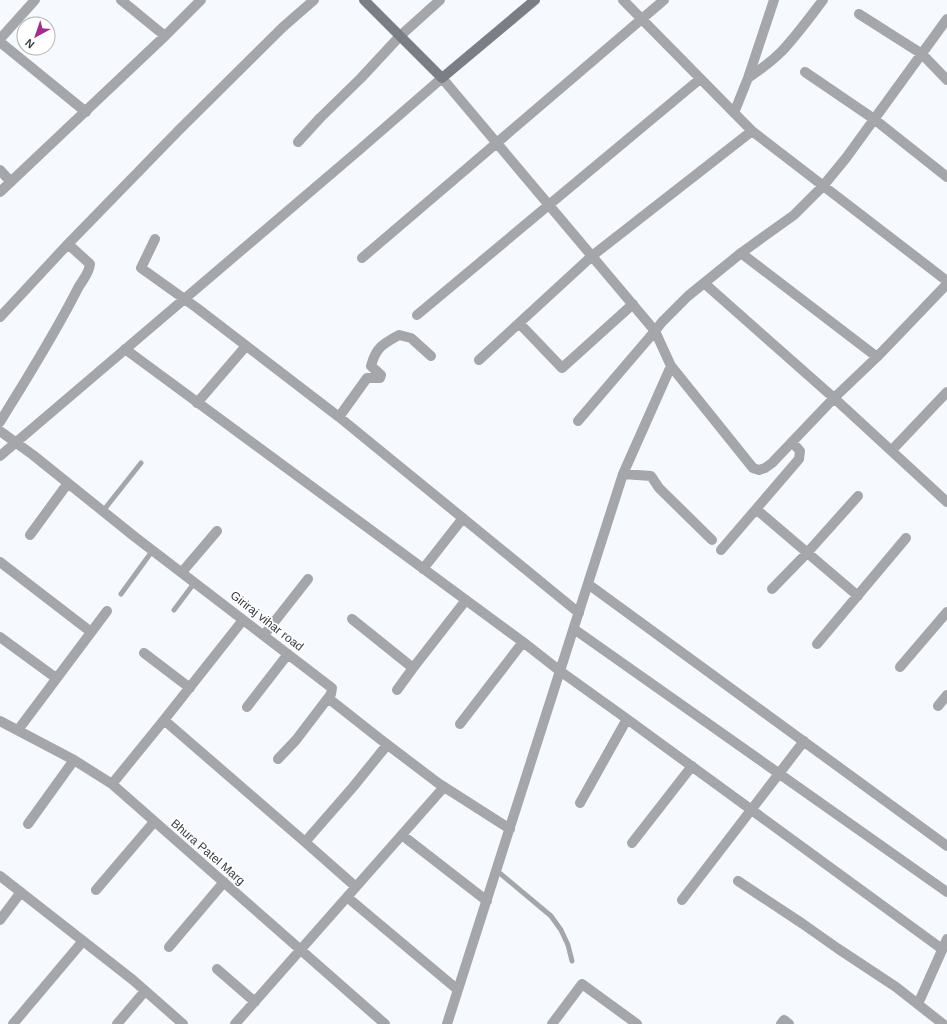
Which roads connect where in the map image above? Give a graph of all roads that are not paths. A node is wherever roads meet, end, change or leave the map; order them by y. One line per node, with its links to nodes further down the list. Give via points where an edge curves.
1 (35, 0): 17 (street)
2 (121, 0): 15 (street)
3 (202, 0): 15 (street)
4 (314, 0): 38 (street, via 283,27 179,130)
5 (364, 0): 16 (street)
6 (440, 0): 16 (street)
7 (535, 0): 21 (street)
8 (623, 0): 13 (street)
9 (664, 0): 13 (street)
10 (774, 0): 23 (street)
11 (823, 0): 23 (street, via 781,51)
12 (859, 14): 19 (street)
13 (642, 19): 22 (street); 30 (street)
14 (947, 19): 19 (street)
15 (165, 36): 25 (street)
16 (400, 36): 21 (street); 29 (street)
17 (0, 39)
18 (0, 42): 25 (street)
19 (922, 54): 24 (street); 27 (street)
20 (805, 72): 27 (street)
21 (442, 78): 30 (street); 45 (street)
22 (700, 78): 26 (street); 36 (street)
23 (748, 78): 26 (street)
24 (947, 80)
25 (86, 112): 33 (street)
26 (734, 113): 28 (street)
27 (874, 119): 32 (street); 34 (street)
28 (752, 132): 34 (street); 40 (street)
29 (298, 142)
30 (497, 143): 36 (street); 41 (street)
31 (0, 170): 33 (street)
32 (947, 176)
33 (11, 182): 35 (street)
34 (823, 186): 39 (street, via 794,215); 42 (street)
35 (0, 192)
36 (549, 205): 40 (street); 47 (street)
37 (155, 238): 45 (street, via 141,268)
38 (68, 244): 48 (street); 62 (street, via 90,264 89,271)
39 (741, 253): 43 (street); 54 (street)
40 (592, 256): 46 (street); 49 (street)
41 (362, 258)
42 (947, 281)
43 (704, 283): 50 (street); 58 (street)
44 (947, 284): 54 (street)
45 (184, 299): 51 (street); 52 (street)
46 (632, 304): 49 (street, via 562,368); 50 (street)
47 (417, 315)
48 (0, 317)
49 (519, 323): 55 (street)
50 (655, 331): 56 (street); 61 (street)
51 (246, 346): 59 (street); 60 (street)
52 (125, 349): 59 (street); 64 (street)
53 (431, 356): 60 (street, via 411,338 399,335 383,344 374,355 371,366 381,375 380,378 367,378)
54 (877, 357): 58 (street)
55 (479, 360)
56 (671, 366): 65 (street, via 753,468 765,468); 69 (street)
57 (947, 392): 66 (street)
58 (834, 398): 65 (street); 66 (street)
59 (197, 403): 84 (street)
60 (339, 417): 75 (street)
61 (578, 421)
62 (0, 422)
63 (0, 431): 64 (street, Giriraj vihar road)
64 (16, 442): 67 (street); 70 (street, Giriraj vihar road)
65 (792, 442): 73 (street, via 800,451 799,459)
66 (892, 450): 72 (street)
67 (0, 456)
68 (141, 463): 74 (lane)
69 (623, 474): 79 (street, via 651,476 659,488); 88 (street)
70 (68, 483): 74 (street, Giriraj vihar road); 77 (street)
71 (858, 496): 82 (street)
72 (947, 501)
73 (756, 509): 81 (street); 82 (street)
74 (103, 511): 80 (street, Giriraj vihar road)
75 (463, 518): 84 (street); 96 (street)
76 (216, 531): 85 (street)
77 (30, 535)
78 (906, 538): 91 (street)
79 (712, 540)
80 (153, 550): 85 (street, Giriraj vihar road); 90 (lane)
81 (721, 550)
82 (807, 553): 89 (street); 91 (street)
83 (0, 562): 100 (street)
84 (423, 569): 92 (street)
85 (182, 572): 87 (street, Giriraj vihar road)
86 (308, 579): 101 (street)
87 (195, 582): 93 (lane); 98 (street, Giriraj vihar road)
88 (588, 584): 96 (street); 122 (street)
89 (772, 590)
90 (120, 594)
91 (858, 596): 104 (street)
92 (466, 600): 103 (street); 108 (street)
93 (174, 610)
94 (107, 611): 100 (street)
95 (947, 612): 107 (street)
96 (579, 613): 99 (street)
97 (352, 619): 108 (street)
98 (243, 620): 101 (street, Giriraj vihar road); 111 (street)
99 (574, 629): 109 (street); 127 (street)
100 (91, 632): 110 (street)
101 (264, 635): 106 (street, Giriraj vihar road)
102 (0, 637): 110 (street)
103 (523, 642): 109 (street); 120 (street)
104 (817, 644)
105 (144, 653): 111 (street)
106 (288, 654): 114 (street, Giriraj vihar road, via 332,688); 116 (street)
107 (900, 667)
108 (413, 668): 112 (street)
109 (560, 671): 117 (street); 134 (street)
110 (56, 678): 121 (street)
111 (190, 688): 118 (street)
112 (396, 690)
113 (947, 695): 115 (street)
114 (328, 698): 123 (street); 124 (street)
115 (938, 706)
116 (247, 707)
117 (627, 718): 126 (street); 130 (street)
118 (164, 720): 128 (street); 136 (street)
119 (0, 721): 121 (street, Bhura Patel Marg)
120 (460, 724)
121 (18, 730): 125 (street, Bhura Patel Marg)
122 (804, 741): 127 (street); 138 (street)
123 (387, 745): 129 (street); 136 (street)
124 (278, 759)
125 (74, 760): 128 (street, Bhura Patel Marg); 133 (street)
126 (692, 766): 131 (street); 137 (street)
127 (779, 773): 131 (street); 146 (street)
128 (112, 784): 132 (street, Bhura Patel Marg)
129 (444, 787): 134 (street); 135 (street)
130 (580, 803)
131 (751, 810): 149 (street); 154 (street)
132 (154, 822): 142 (street, Bhura Patel Marg); 144 (street)
133 (28, 824)
134 (510, 829): 139 (street)
135 (402, 835): 143 (street); 148 (street)
136 (305, 842): 143 (street)
137 (632, 843)
138 (947, 846)
139 (496, 870): 148 (street); 156 (lane, via 551,916 561,930)
140 (0, 876): 145 (street)
141 (738, 881): 161 (street, via 896,986)
142 (224, 882): 153 (street); 155 (street, Bhura Patel Marg)
143 (356, 887): 147 (street)
144 (96, 890)
145 (21, 892): 150 (street); 152 (street)
146 (947, 892)
147 (347, 898): 155 (street); 158 (street)
148 (487, 900): 158 (street)
149 (682, 900)
150 (0, 920)
151 (947, 939): 154 (street)
152 (83, 941): 159 (street); 163 (street)
153 (169, 947)
154 (942, 949): 161 (street)
155 (301, 950): 160 (street); 166 (street, Bhura Patel Marg)
156 (572, 960)
157 (217, 968): 160 (street)
158 (458, 990): 167 (street)
159 (145, 991): 164 (street); 165 (street)
160 (255, 1002): 162 (street)
161 (918, 1004): 172 (street)
162 (242, 1022)
163 (13, 1024)
164 (117, 1024)
165 (183, 1024)
166 (385, 1024)
167 (447, 1024)
168 (552, 1024): 169 (street, via 582,984)
169 (637, 1024)
170 (781, 1024): 171 (street, via 784,1020)
171 (789, 1024)
172 (943, 1024)

